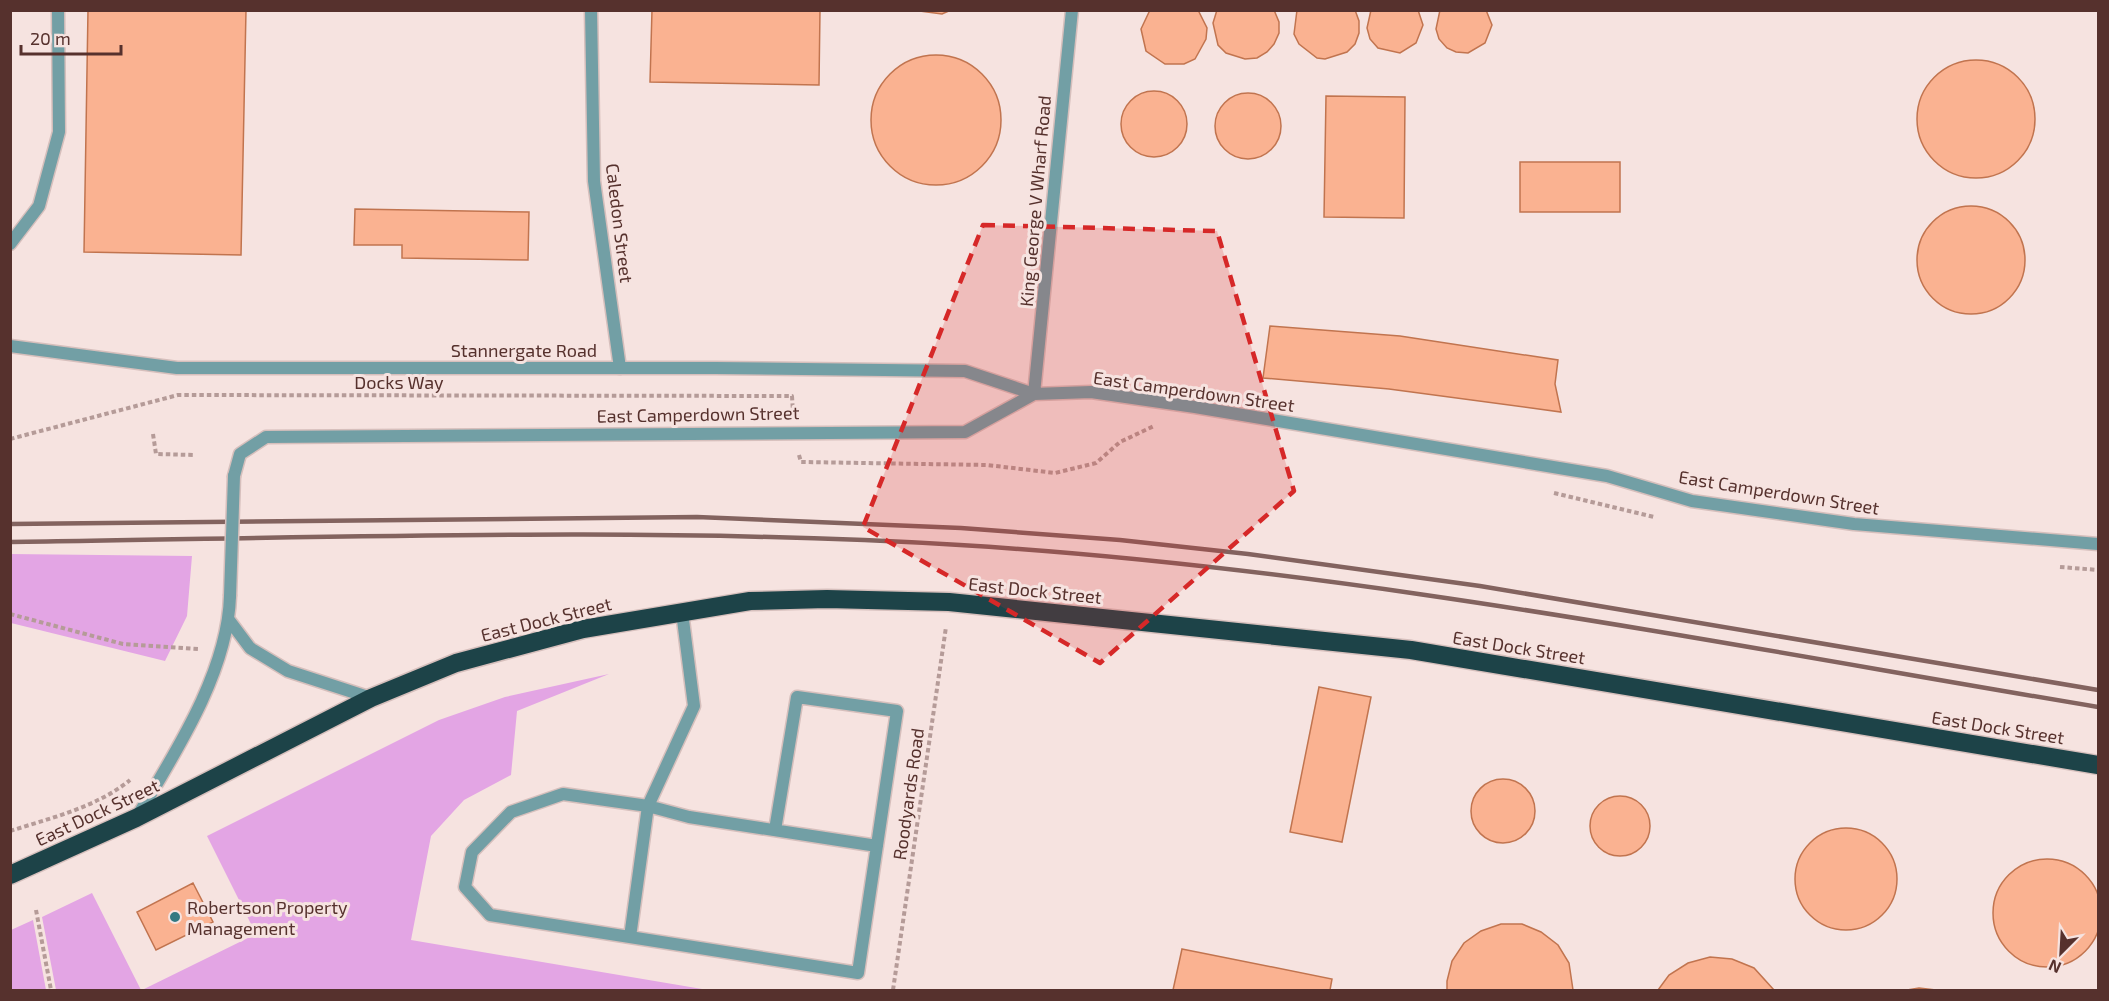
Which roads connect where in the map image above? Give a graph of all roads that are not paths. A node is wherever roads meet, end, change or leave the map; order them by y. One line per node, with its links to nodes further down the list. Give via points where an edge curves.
1 (58, 10): 4 (street, via 59,132 39,206)
2 (591, 10): 6 (street, Caledon Street, via 594,180)
3 (1072, 10): 7 (street, King George V Wharf Road)
4 (10, 244)
5 (10, 346): 6 (street, Stannergate Road, via 177,368)
6 (620, 368): 7 (street, Stannergate Road, via 965,370)
7 (1034, 394): 8 (street, East Camperdown Street, via 1091,392 1196,407 1607,476 1692,501 1854,524); 10 (street, East Camperdown Street, bridge, via 965,432 266,437 240,454 234,476)
8 (2098, 544)
9 (682, 612): 11 (highway, East Dock Street, via 583,629 456,663); 12 (highway, East Dock Street, via 794,600 949,602 1411,650); 13 (street, via 694,706)
10 (230, 620): 11 (street, via 250,648 288,671); 14 (street, East Camperdown Street, via 198,713)
11 (371, 698): 14 (highway, East Dock Street)
12 (2098, 765)
13 (648, 806): 15 (street, via 689,818); 18 (street); 18 (street, via 563,794 511,812 472,852 465,887 490,915)
14 (136, 818): 17 (highway, East Dock Street)
15 (775, 830): 16 (street); 16 (street, via 797,697 897,711)
16 (877, 846): 18 (street, via 858,973)
17 (10, 875)
18 (630, 937)

